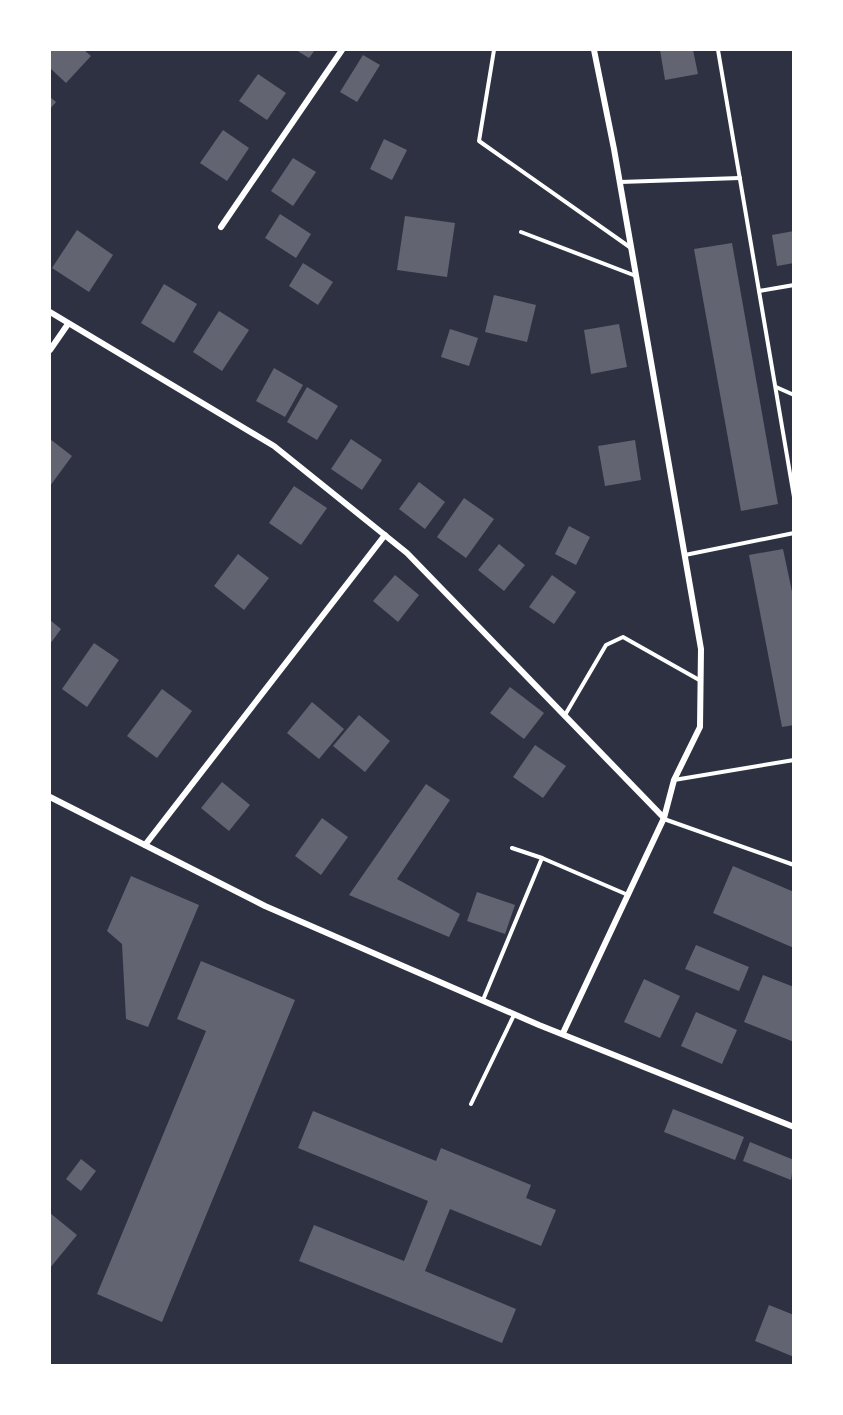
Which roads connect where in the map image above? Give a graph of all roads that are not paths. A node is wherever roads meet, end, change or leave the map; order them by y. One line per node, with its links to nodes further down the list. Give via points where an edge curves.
1 (342, 50): 7 (street)
2 (494, 50): 9 (lane, via 479,141)
3 (594, 50): 6 (street)
4 (718, 50): 5 (lane)
5 (740, 178): 6 (lane); 12 (lane)
6 (620, 182): 9 (street)
7 (220, 227)
8 (521, 232): 10 (lane)
9 (632, 248): 10 (street)
10 (637, 277): 21 (street)
11 (794, 285): 12 (lane)
12 (759, 291): 16 (lane)
13 (50, 312): 14 (street)
14 (68, 324): 15 (street); 20 (street, via 274,446)
15 (50, 350)
16 (775, 387): 17 (lane); 18 (lane)
17 (794, 394)
18 (794, 497)
19 (794, 533): 21 (lane)
20 (385, 535): 23 (street); 28 (street)
21 (685, 555): 22 (street, via 702,649)
22 (701, 681): 23 (lane, via 622,637 606,645); 25 (street, via 700,727)
23 (564, 716): 27 (street)
24 (794, 760): 25 (lane)
25 (674, 780): 27 (street)
26 (50, 797): 28 (street)
27 (664, 818): 31 (lane); 32 (street)
28 (146, 845): 33 (street, via 265,906)
29 (512, 848): 30 (lane)
30 (542, 858): 32 (lane); 33 (lane)
31 (794, 865)
32 (628, 896): 35 (street)
33 (483, 1000): 34 (street)
34 (514, 1014): 35 (street); 36 (lane)
35 (563, 1033): 37 (street)
36 (471, 1104)
37 (794, 1127)

